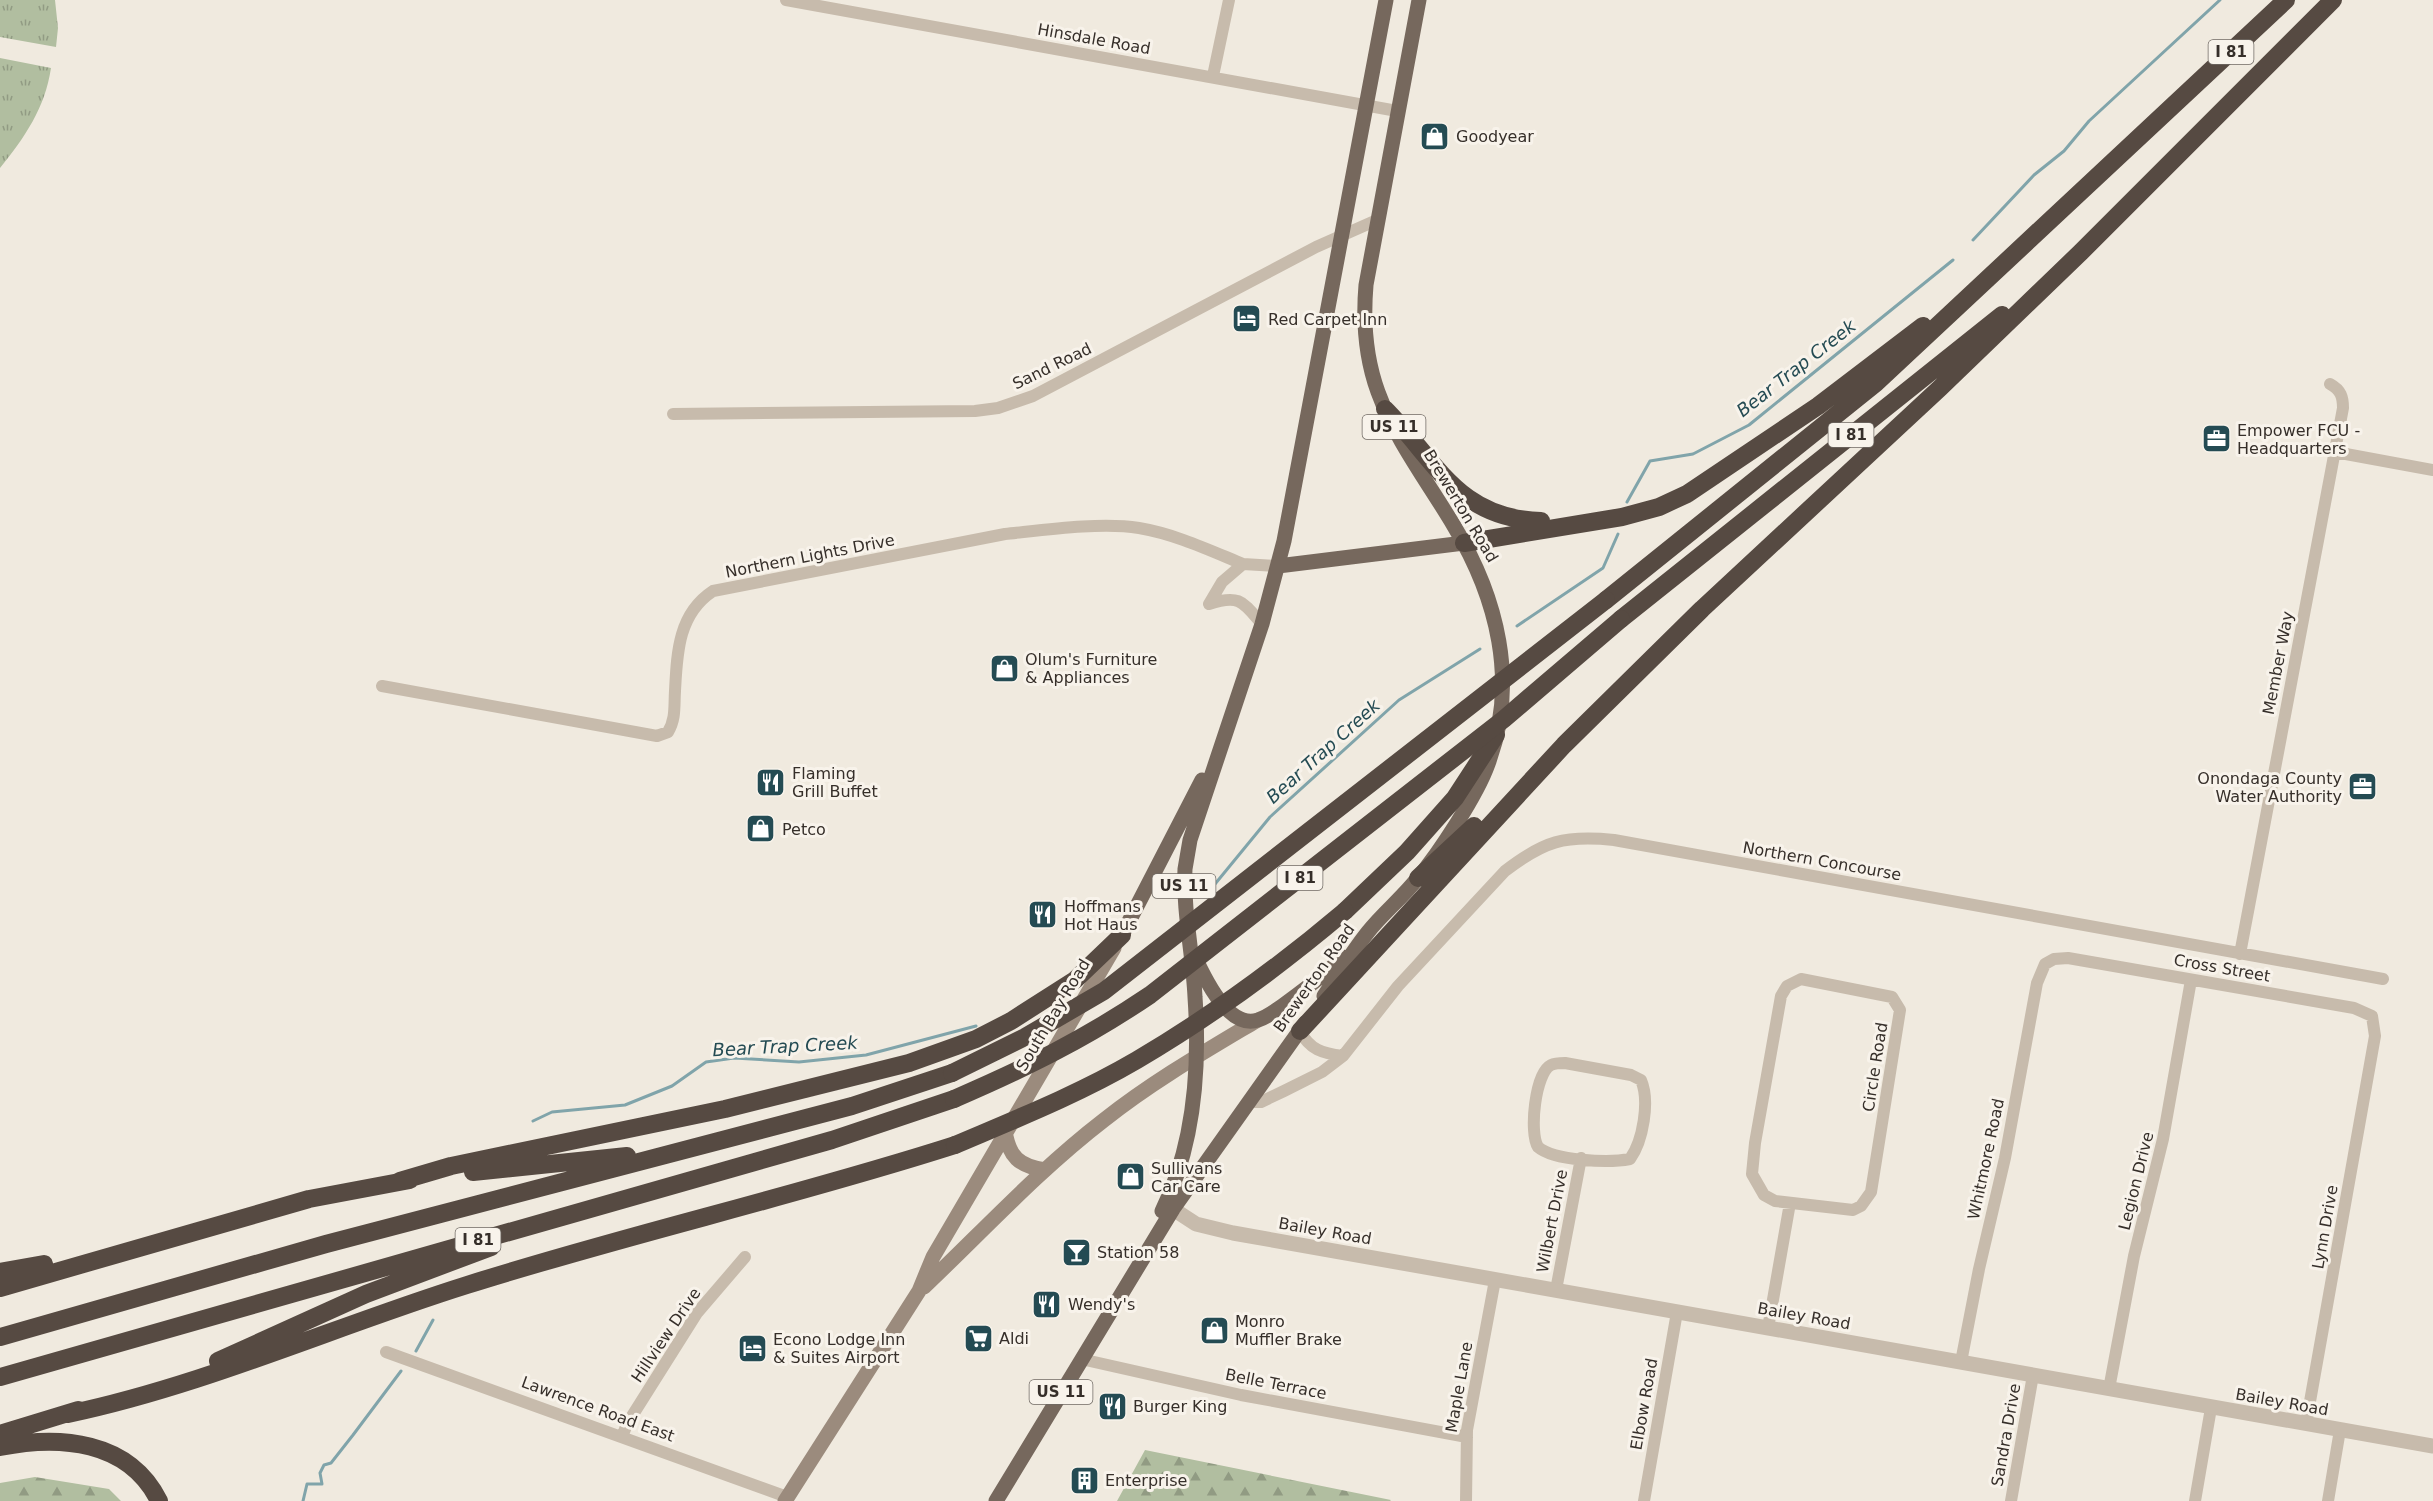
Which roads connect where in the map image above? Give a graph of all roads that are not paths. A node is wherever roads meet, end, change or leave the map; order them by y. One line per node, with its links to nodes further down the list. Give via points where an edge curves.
1 (786, 0): 7 (street, Hinsdale Road)
2 (1229, 0): 7 (street)
3 (1386, 0): 8 (main road, Brewerton Road / US 11)
4 (1419, 0): 9 (main road, Brewerton Road / US 11)
5 (2286, 0): 13 (highway, I 81)
6 (2333, 0): 12 (highway, I 81)
7 (1213, 76): 8 (street, Hinsdale Road)
8 (1366, 105): 9 (street, Hinsdale Road); 11 (main road, Brewerton Road / US 11)
9 (1397, 111): 10 (main road, Brewerton Road / US 11)
10 (1377, 220): 11 (street, Sand Road); 15 (main road, Brewerton Road / US 11, via 1366,285 1366,332 1372,372)
11 (1340, 236): 16 (street, Sand Road, via 1033,396 998,408); 22 (main road, Brewerton Road / US 11)
12 (2081, 252): 27 (highway, via 1702,609); 49 (highway, I 81, bridge, via 1621,619 1504,719 1150,995 1104,1026 1035,1064 954,1099 832,1140)
13 (2001, 267): 19 (highway, via 1818,406 1687,494 1659,507); 43 (highway, I 81, bridge, via 1876,383 1606,600 1104,991 952,1073 852,1106)
14 (2330, 384): 17 (street, Member Way, via 2343,396)
15 (1385, 409): 19 (highway, via 1452,486 1494,513 1522,521); 20 (main road, Brewerton Road / US 11)
16 (673, 414)
17 (2335, 452): 18 (street); 32 (street, Member Way)
18 (2433, 470)
19 (1588, 522): 20 (highway)
20 (1464, 543): 22 (main road); 26 (main road, Brewerton Road / US 11, via 1489,593 1501,651 1502,691)
21 (1243, 564): 22 (street, Northern Lights Drive); 23 (street, via 1222,582 1209,604 1227,598 1239,600); 24 (street, Northern Lights Drive, via 1139,528 1044,530 1005,534 713,591 686,619 676,666 674,717 668,732 657,736)
22 (1278, 566): 23 (main road, Brewerton Road / US 11)
23 (1262, 624): 25 (main road, Brewerton Road / US 11)
24 (382, 686)
25 (1231, 722): 30 (main road, South Bay Road); 31 (main road, Brewerton Road / US 11, via 1186,860)
26 (1496, 735): 28 (main road, Brewerton Road / US 11, via 1488,764 1468,803); 69 (highway, bridge, via 1455,798 1407,852 1345,911 1283,963 1137,1060 1071,1095 955,1145 855,1177 502,1274 212,1375)
27 (1564, 746): 28 (highway); 37 (highway)
28 (1418, 878): 29 (main road, Brewerton Road / US 11)
29 (1367, 932): 36 (main road, South Bay Road, via 1333,967); 37 (main road, Brewerton Road / US 11)
30 (1122, 935): 42 (main road, South Bay Road); 46 (highway, via 1075,980 1011,1021 976,1039 909,1063 725,1109 451,1166)
31 (1189, 944): 36 (main road, via 1213,994 1227,1009); 39 (main road, Brewerton Road / US 11)
32 (2240, 954): 34 (street, Northern Concourse); 40 (street, Northern Concourse, via 1581,836 1553,842 1524,856 1505,871 1398,986)
33 (2045, 964): 35 (street, Cross Street, via 2068,958); 64 (street, Whitmore Road, via 2037,983 2005,1158)
34 (2383, 979)
35 (2191, 980): 38 (street, Cross Street, via 2354,1008 2372,1016); 67 (street, Legion Drive, via 2163,1140 2134,1256)
36 (1256, 1021): 39 (main road, South Bay Road)
37 (1300, 1031): 40 (street, via 1311,1048); 41 (main road, Brewerton Road / US 11)
38 (2375, 1036): 70 (street, Lynn Drive)
39 (1197, 1056): 45 (main road, South Bay Road, via 1119,1108); 47 (main road, Brewerton Road / US 11, via 1189,1130)
40 (1343, 1056): 41 (street, Northern Concourse, via 1322,1072 1284,1091 1261,1102)
41 (1248, 1102): 50 (main road, Brewerton Road / US 11)
42 (1005, 1131): 45 (main road, via 1013,1157 1024,1165); 58 (main road, South Bay Road, via 933,1257)
43 (686, 1150): 46 (highway); 61 (highway, I 81, via 326,1244)
44 (1581, 1158): 44 (street, Wilbert Drive, via 1544,1152 1534,1141 1536,1101 1543,1073 1551,1065 1565,1063 1631,1074 1641,1080 1645,1089 1642,1120 1636,1152 1630,1160); 57 (street, Wilbert Drive)
45 (1045, 1170): 58 (main road, South Bay Road)
46 (400, 1181): 51 (highway, via 309,1199)
47 (1172, 1191): 50 (main road); 55 (main road, Brewerton Road / US 11)
48 (1790, 1203): 48 (street, Circle Road, via 1764,1195 1752,1174 1781,996 1787,986 1802,979 1892,997 1898,1002 1900,1020 1871,1192 1861,1206 1852,1210); 60 (street)
49 (597, 1206): 66 (highway, I 81); 69 (highway, via 366,1294 188,1373)
50 (1173, 1209): 54 (street, Bailey Road, via 1196,1224 1233,1233); 55 (main road, Brewerton Road / US 11)
51 (135, 1249): 53 (highway); 56 (highway)
52 (745, 1257): 73 (street, Hillview Drive, via 681,1336)
53 (0, 1272)
54 (1495, 1280): 57 (street, Bailey Road); 74 (street, Maple Lane)
55 (1126, 1284): 63 (main road, Brewerton Road / US 11)
56 (0, 1288)
57 (1556, 1290): 59 (street, Bailey Road)
58 (919, 1291): 77 (main road, South Bay Road)
59 (1677, 1312): 60 (street, Bailey Road); 81 (street, Elbow Road)
60 (1767, 1328): 64 (street, Bailey Road)
61 (0, 1337)
62 (386, 1352): 73 (street, Lawrence Road East)
63 (1081, 1359): 74 (street, Belle Terrace, via 1241,1395); 79 (main road, Brewerton Road / US 11)
64 (1961, 1362): 65 (street, Bailey Road)
65 (2033, 1376): 67 (street, Bailey Road); 82 (street, Sandra Drive)
66 (0, 1377)
67 (2109, 1389): 68 (street, Bailey Road)
68 (2211, 1407): 70 (street, Bailey Road); 83 (street)
69 (68, 1414): 72 (highway)
70 (2306, 1424): 71 (street, Bailey Road)
71 (2340, 1430): 75 (street, Bailey Road); 84 (street)
72 (0, 1434)
73 (622, 1437): 77 (street, Lawrence Road East)
74 (1467, 1437): 80 (street, Maple Lane)
75 (2433, 1446)
76 (0, 1447): 78 (highway, via 44,1440 94,1446 118,1457 137,1472)
77 (790, 1500)
78 (159, 1501)
79 (996, 1501)
80 (1466, 1501)
81 (1644, 1501)
82 (2011, 1501)
83 (2195, 1501)
84 (2328, 1501)

